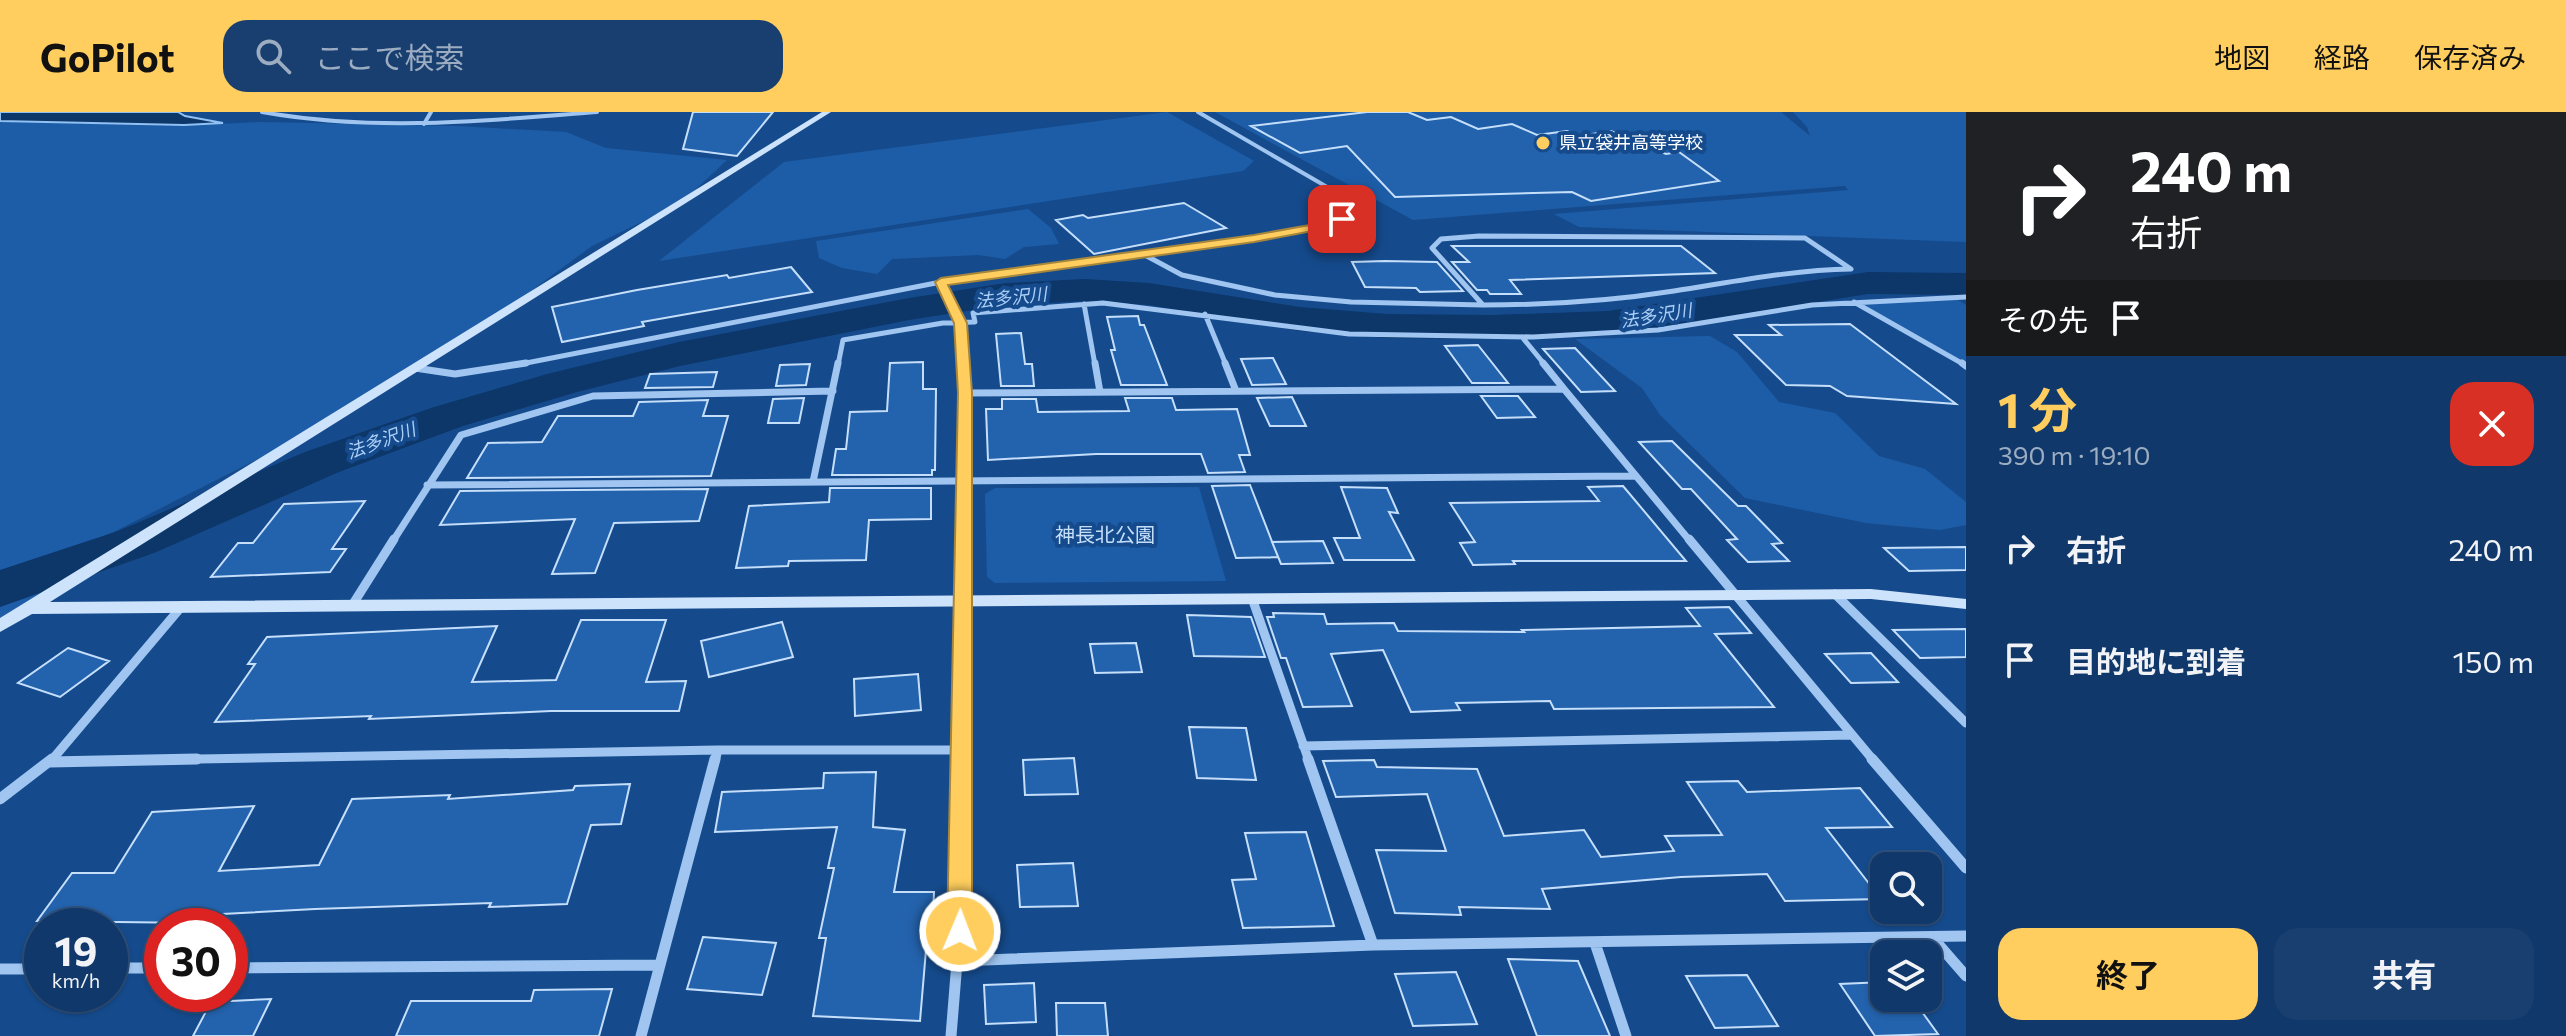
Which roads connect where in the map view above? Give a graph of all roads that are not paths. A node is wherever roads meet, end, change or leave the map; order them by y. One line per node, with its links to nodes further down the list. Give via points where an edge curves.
1 (262, 112): 6 (street, via 328,123)
2 (431, 112): 6 (street)
3 (597, 112): 6 (street)
4 (822, 112): 17 (street)
5 (1198, 112): 7 (street, via 1334,191 1346,210 1342,219 1323,226)
6 (424, 124)
7 (1143, 254): 8 (street); 12 (street, via 1182,275 1275,295)
8 (941, 282): 14 (street); 17 (street, via 478,373)
9 (1966, 297): 10 (street)
10 (1853, 301): 15 (street, via 1658,330); 16 (street)
11 (1084, 304): 13 (street); 14 (street, via 973,313 975,322); 21 (street)
12 (1483, 305): 12 (street, via 1548,304 1851,269 1805,238 1441,239 1432,248)
13 (1205, 314): 15 (street, via 1349,334); 20 (street)
14 (961, 323): 19 (street, via 843,340); 22 (street)
15 (1522, 337): 18 (street)
16 (1966, 366)
17 (415, 368): 34 (street)
18 (1564, 389): 20 (street); 23 (street)
19 (833, 391): 25 (street); 26 (street, via 593,396 461,435)
20 (1236, 391): 21 (street)
21 (1100, 392): 22 (street)
22 (965, 393): 24 (street)
23 (1636, 476): 24 (street); 28 (street)
24 (962, 480): 25 (street); 29 (street)
25 (813, 482): 26 (street)
26 (427, 485): 31 (street)
27 (1835, 594): 28 (street); 32 (street); 36 (street)
28 (1734, 595): 30 (street); 37 (street)
29 (963, 601): 30 (street); 31 (street); 40 (street)
30 (1253, 601): 38 (street)
31 (353, 604): 33 (street)
32 (1966, 604)
33 (182, 606): 34 (street); 41 (street)
34 (31, 607): 35 (street)
35 (0, 626)
36 (1966, 723)
37 (1851, 735): 38 (street); 43 (street)
38 (1303, 746): 47 (street)
39 (718, 750): 40 (street); 41 (street); 49 (street)
40 (964, 750): 48 (street)
41 (50, 762): 42 (street)
42 (0, 799)
43 (1966, 868)
44 (1966, 936): 45 (street)
45 (1932, 937): 46 (street); 53 (street)
46 (1595, 943): 47 (street); 56 (street)
47 (1373, 945): 48 (street)
48 (959, 961): 55 (street)
49 (659, 965): 50 (street); 54 (street)
50 (248, 968)
51 (0, 969): 52 (street)
52 (24, 969)
53 (1966, 976)
54 (641, 1036)
55 (951, 1036)
56 (1626, 1036)

